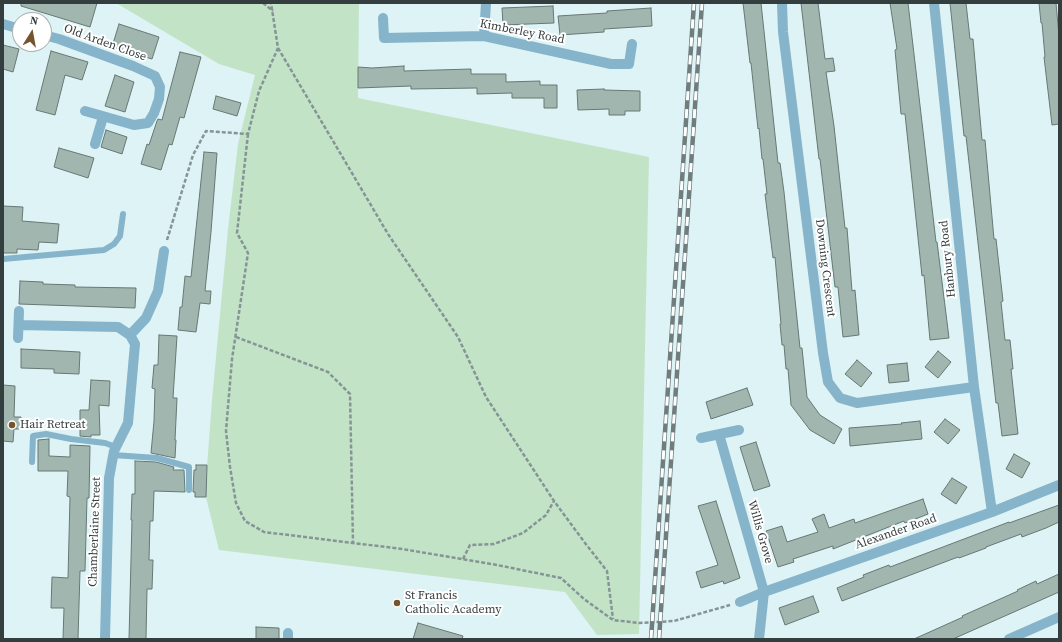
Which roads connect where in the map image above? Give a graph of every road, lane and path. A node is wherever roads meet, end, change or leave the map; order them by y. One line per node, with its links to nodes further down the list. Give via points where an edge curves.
1 (263, 3): 6 (path)
2 (271, 3): 6 (path)
3 (486, 3): 8 (street)
4 (782, 3): 24 (street, Downing Crescent, via 783,32 828,382 840,398 857,403)
5 (934, 3): 24 (street, Hanbury Road)
6 (273, 12): 11 (path)
7 (383, 18): 8 (street, Kimberley Road, via 384,38)
8 (484, 36): 10 (street, Kimberley Road, via 611,64 629,64)
9 (52, 37): 13 (street, Old Arden Close, via 155,76 160,87 159,99 148,123 134,125)
10 (632, 44)
11 (278, 48): 14 (path, via 259,91); 32 (path, via 388,234 458,336 486,398)
12 (85, 111): 13 (street, Old Arden Close)
13 (103, 117): 15 (street)
14 (248, 134): 17 (path, via 206,131 193,155); 22 (path, via 237,233 248,253)
15 (95, 144)
16 (123, 214): 18 (lane, via 120,236 114,244 104,250)
17 (164, 251): 21 (street, via 158,291 146,318)
18 (3, 259)
19 (19, 311): 20 (street)
20 (19, 325): 21 (street, via 118,326); 23 (street)
21 (130, 335): 28 (street, Chamberlaine Street, via 135,344 128,423)
22 (236, 337): 34 (path, via 328,372 350,394); 34 (path, via 226,431 236,503 245,521 264,532)
23 (18, 338)
24 (974, 387): 33 (street, Hanbury Road)
25 (739, 430): 26 (street)
26 (719, 434): 27 (street); 36 (street, Willis Grove)
27 (701, 438)
28 (114, 451): 29 (lane, via 105,443 46,434 33,436); 31 (lane, via 157,458 189,467); 40 (street, Chamberlaine Street, via 109,478)
29 (32, 462)
30 (1059, 484): 33 (street, Alexander Road)
31 (189, 490)
32 (554, 501): 35 (path, via 546,515 523,533 494,544 470,545); 39 (path, via 607,571)
33 (992, 512): 36 (street, Alexander Road)
34 (353, 543): 35 (path)
35 (463, 559): 39 (path, via 561,578)
36 (764, 592): 37 (street, Alexander Road); 41 (street, Willis Grove)
37 (740, 602): 39 (path, via 674,621 639,623)
38 (1059, 617): 42 (street)
39 (613, 620)
40 (105, 639)
41 (759, 639)
42 (1009, 639)

